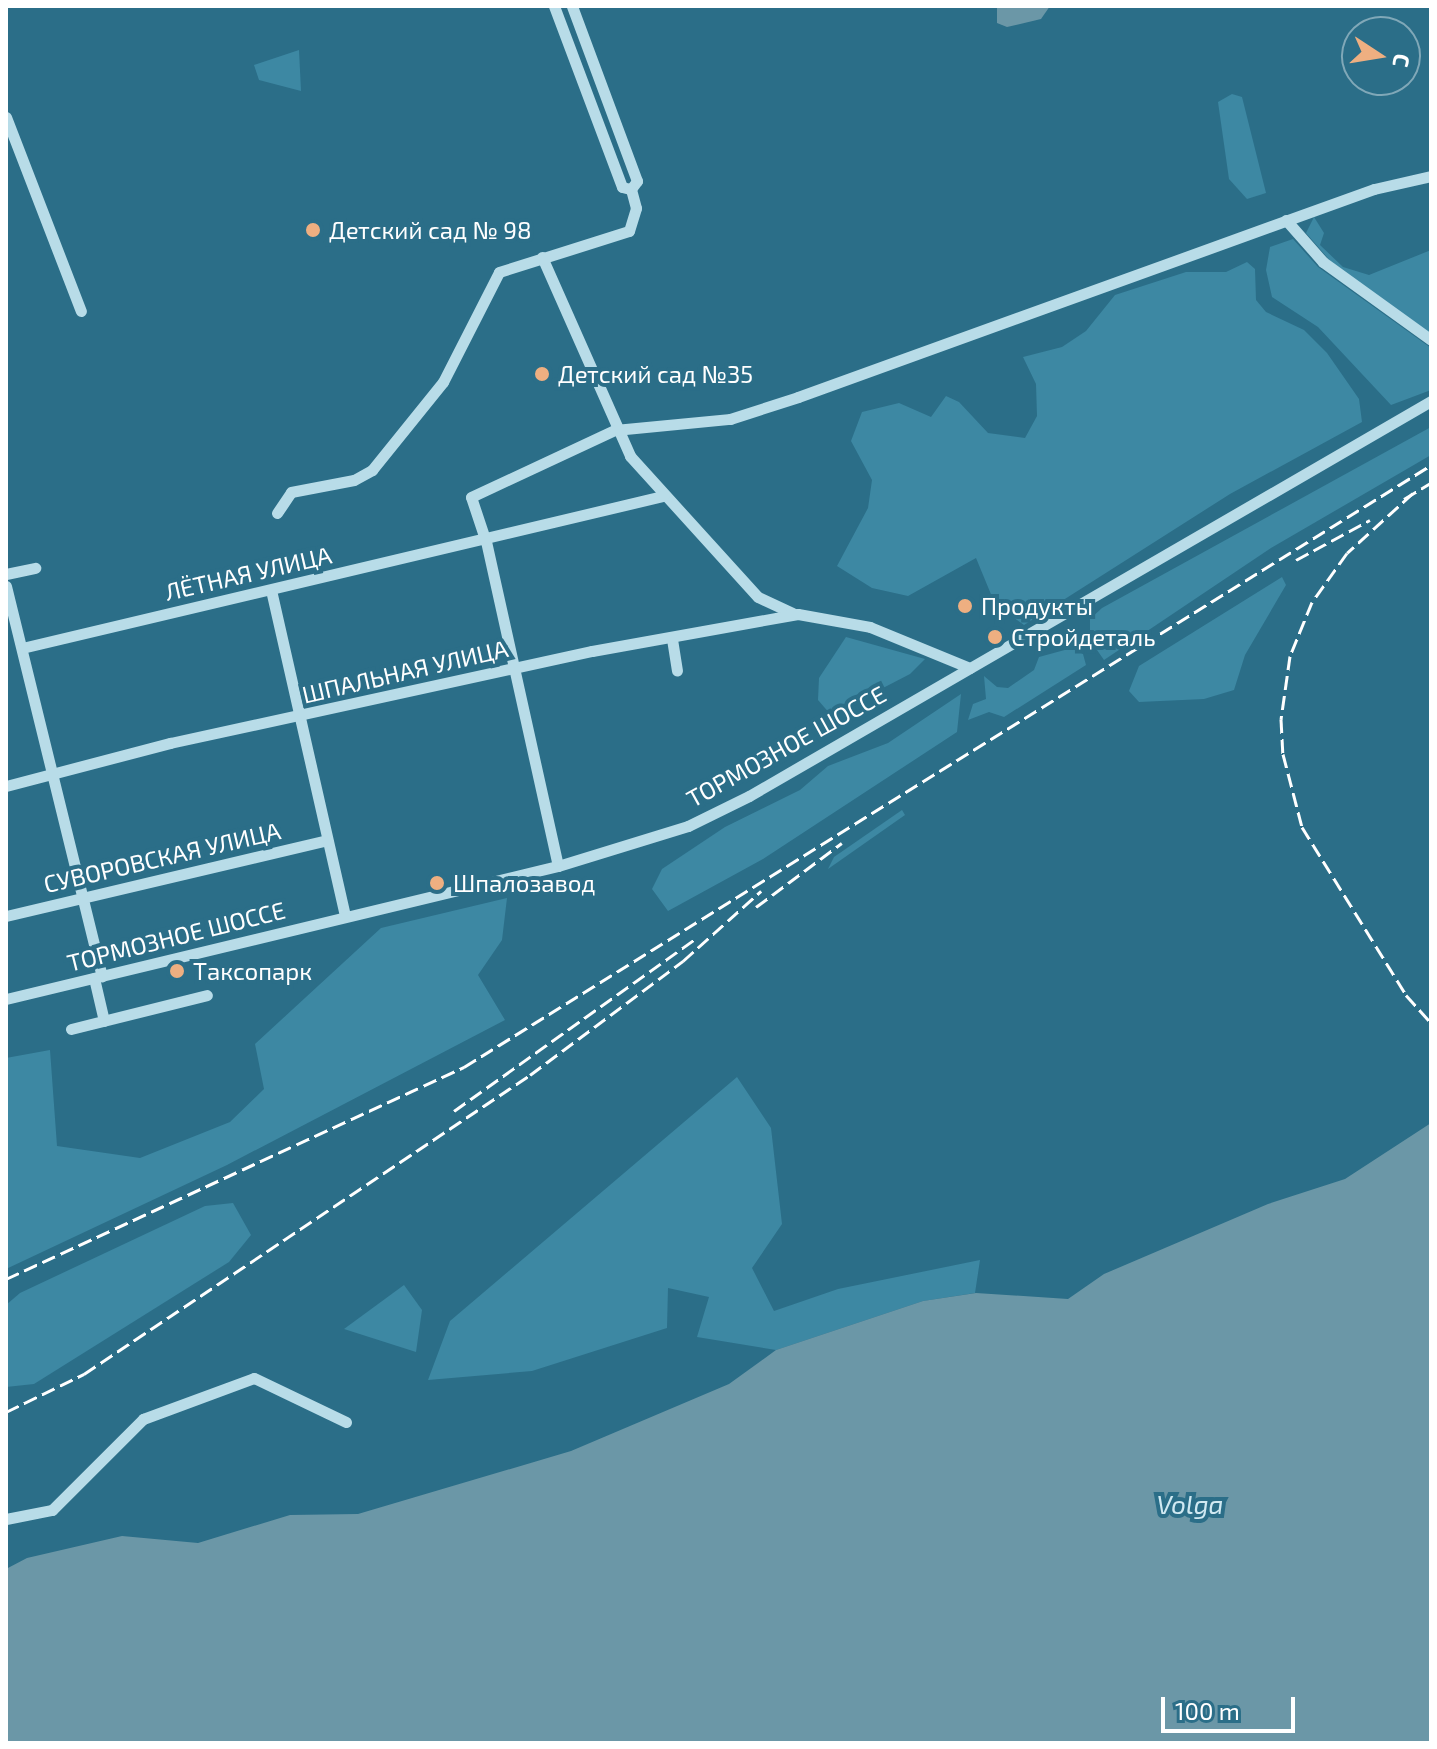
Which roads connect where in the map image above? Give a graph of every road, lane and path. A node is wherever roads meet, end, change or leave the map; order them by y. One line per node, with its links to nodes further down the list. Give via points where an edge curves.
1 (554, 6): 5 (street, via 622,187)
2 (572, 6): 5 (street, via 637,181)
3 (6, 117): 8 (street)
4 (1431, 176): 6 (street)
5 (631, 189): 7 (street, via 636,208 629,231)
6 (1286, 220): 9 (street, via 1323,262); 11 (street, via 730,419)
7 (542, 257): 11 (street); 13 (street, via 499,272 443,382 372,470 354,480 291,492)
8 (81, 311)
9 (1431, 340)
10 (1431, 401): 22 (street, ТОРМОЗНОЕ ШОССЕ)
11 (615, 430): 12 (street); 14 (street, via 471,497)
12 (663, 496): 14 (street, ЛЁТНАЯ УЛИЦА); 19 (street, via 758,597)
13 (277, 513)
14 (486, 542): 18 (street, ЛЁТНАЯ УЛИЦА); 23 (street)
15 (35, 568): 16 (street)
16 (6, 574)
17 (6, 586): 21 (street)
18 (271, 590): 21 (street, ЛЁТНАЯ УЛИЦА); 25 (street)
19 (798, 614): 20 (street, ШПАЛЬНАЯ УЛИЦА); 22 (street, ШПАЛЬНАЯ УЛИЦА, via 870,627)
20 (672, 639): 23 (street, ШПАЛЬНАЯ УЛИЦА); 24 (street)
21 (22, 648): 26 (street)
22 (970, 668): 29 (street, ТОРМОЗНОЕ ШОССЕ, via 721,811 655,838)
23 (512, 669): 25 (street, ШПАЛЬНАЯ УЛИЦА); 29 (street)
24 (677, 671)
25 (299, 717): 26 (street, ШПАЛЬНАЯ УЛИЦА, via 170,743); 28 (street)
26 (51, 775): 27 (street, ШПАЛЬНАЯ УЛИЦА); 30 (street)
27 (6, 786)
28 (327, 840): 30 (street, СУВОРОВСКАЯ УЛИЦА); 32 (street)
29 (558, 866): 32 (street, ТОРМОЗНОЕ ШОССЕ)
30 (83, 898): 31 (street, СУВОРОВСКАЯ УЛИЦА); 33 (street)
31 (6, 916)
32 (345, 917): 33 (street, ТОРМОЗНОЕ ШОССЕ)
33 (98, 977): 35 (street, ТОРМОЗНОЕ ШОССЕ); 36 (street)
34 (207, 995): 36 (street)
35 (6, 999)
36 (104, 1021): 37 (street)
37 (71, 1029)
38 (346, 1422): 39 (street, via 254,1378 143,1419 52,1510)
39 (6, 1519)

